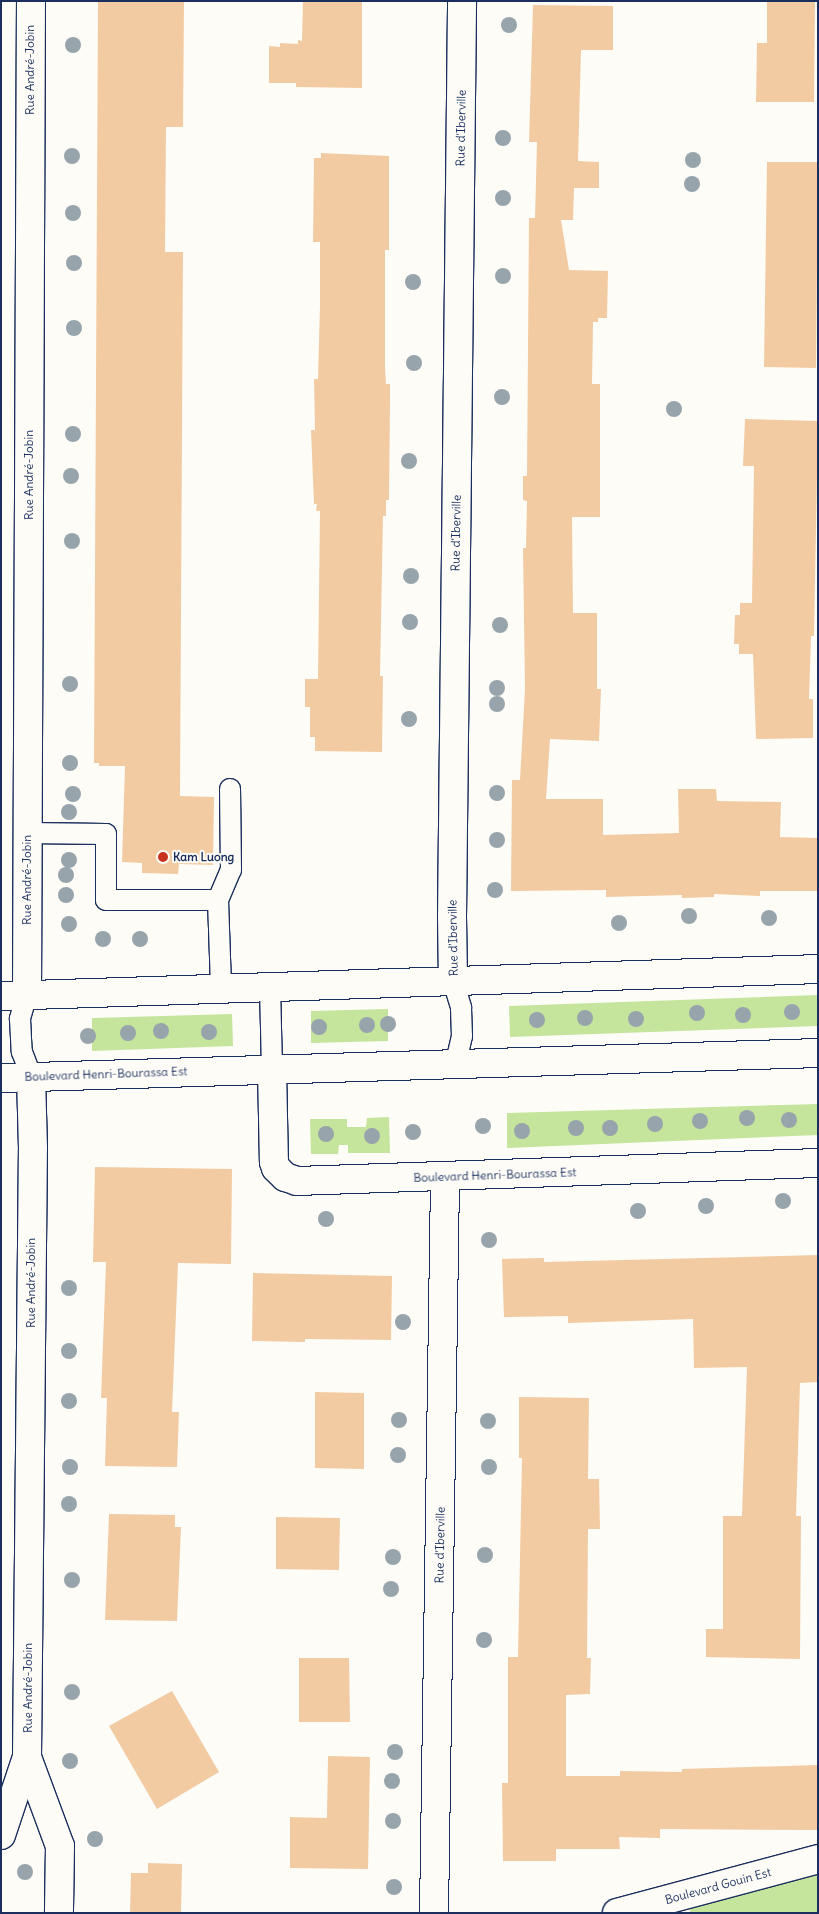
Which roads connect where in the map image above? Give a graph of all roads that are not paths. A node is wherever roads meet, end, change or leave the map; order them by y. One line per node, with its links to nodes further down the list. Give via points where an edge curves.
1 (31, 1): 4 (street, Rue André-Jobin)
2 (462, 1): 7 (street, Rue d'Iberville)
3 (230, 789): 5 (lane, via 231,870)
4 (27, 833): 5 (lane, via 106,834 106,900); 10 (street, Rue André-Jobin)
5 (218, 900): 9 (lane)
6 (818, 969): 7 (street)
7 (453, 981): 8 (street); 12 (lane, Rue d'Iberville, via 461,1008 462,1036)
8 (270, 986): 9 (street); 13 (lane, Boulevard Henri-Bourassa Est)
9 (221, 988): 10 (street)
10 (14, 995): 14 (lane, Rue André-Jobin, via 20,1019 22,1052)
11 (818, 1052): 12 (street, Boulevard Henri-Bourassa Est)
12 (456, 1063): 13 (street, Boulevard Henri-Bourassa Est)
13 (272, 1069): 14 (street, Boulevard Henri-Bourassa Est); 17 (street, Boulevard Henri-Bourassa Est, via 273,1156 276,1168 285,1177 297,1181)
14 (31, 1076): 15 (street, Boulevard Henri-Bourassa Est); 18 (street, Rue André-Jobin)
15 (1, 1078)
16 (818, 1163): 17 (street, Boulevard Henri-Bourassa Est)
17 (445, 1177): 22 (street, Rue d'Iberville)
18 (28, 1757): 19 (street, Rue André-Jobin); 21 (street, Rue André-Jobin, via 60,1846)
19 (1, 1835)
20 (818, 1858): 23 (street, Boulevard Gouin Est)
21 (59, 1913)
22 (434, 1913)
23 (617, 1913)

